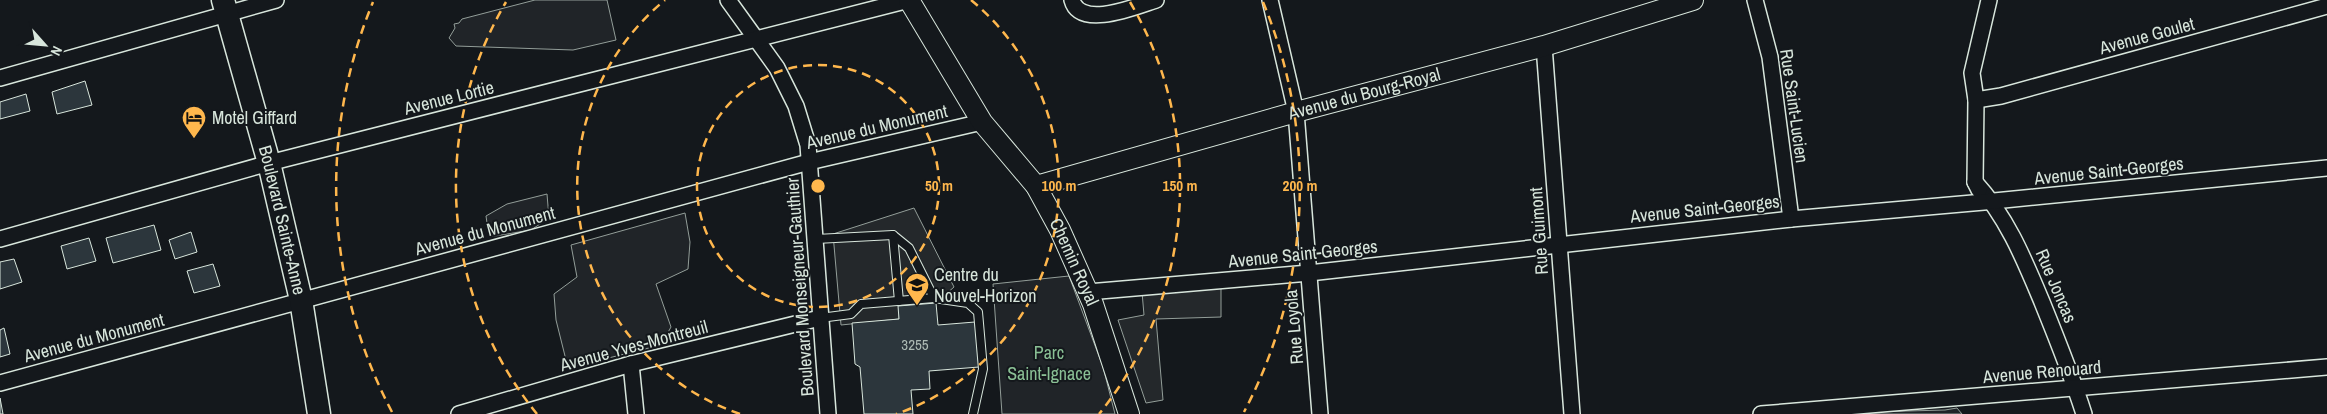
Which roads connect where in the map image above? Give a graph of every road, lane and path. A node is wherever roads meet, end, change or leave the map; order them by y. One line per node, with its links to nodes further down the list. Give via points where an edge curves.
1 (276, 0): 11 (street)
2 (728, 0): 12 (street, Boulevard Monseigneur-Gauthier)
3 (909, 0): 12 (street, Avenue Lortie); 17 (street, Chemin Royal)
4 (1072, 0): 5 (street, via 1083,13 1098,16)
5 (1156, 0)
6 (1270, 0): 16 (street, Rue Loyola)
7 (1693, 0): 13 (street, Avenue du Bourg-Royal)
8 (1755, 0): 23 (street, Rue Saint-Lucien, via 1770,57)
9 (1989, 0): 15 (street, Rue Joncas, via 1972,73)
10 (2327, 6): 15 (street, Avenue Goulet, via 2001,96)
11 (225, 7): 14 (street); 19 (main road, Boulevard Sainte-Anne)
12 (756, 38): 18 (street, Boulevard Monseigneur-Gauthier, via 777,68 796,106 808,145); 19 (street, Avenue Lortie)
13 (1544, 46): 16 (street, Avenue du Bourg-Royal); 27 (street, Rue Guimont)
14 (0, 78)
15 (1976, 100): 22 (street, Rue Joncas, via 1975,182)
16 (1296, 112): 21 (street, Avenue du Bourg-Royal); 28 (street, Rue Loyola)
17 (982, 122): 18 (street, Avenue du Monument); 21 (street, Chemin Royal)
18 (809, 162): 25 (street, Boulevard Monseigneur-Gauthier); 31 (street, Avenue du Monument)
19 (269, 164): 26 (street, Avenue Lortie); 31 (main road, Boulevard Sainte-Anne)
20 (2327, 168): 22 (street, Avenue Saint-Georges)
21 (1036, 186): 29 (street, Chemin Royal)
22 (1989, 202): 23 (street, Avenue Saint-Georges); 37 (street, Rue Joncas, via 2020,250)
23 (1791, 219): 27 (street, Avenue Saint-Georges)
24 (894, 235): 25 (lane); 30 (lane, via 909,248); 32 (lane)
25 (816, 239): 33 (street, Boulevard Monseigneur-Gauthier)
26 (0, 240)
27 (1559, 244): 28 (street, Avenue Saint-Georges); 45 (street, Rue Guimont)
28 (1309, 273): 29 (street, Avenue Saint-Georges); 44 (street, Rue Loyola)
29 (1088, 292): 43 (street, Chemin Royal)
30 (934, 298): 32 (lane); 42 (lane, via 968,303 978,312 984,370)
31 (301, 300): 36 (street, Avenue du Monument); 38 (main road, Boulevard Sainte-Anne)
32 (899, 301): 33 (lane, via 861,304 851,314)
33 (820, 318): 34 (street, Avenue Yves-Montreuil); 41 (street, Boulevard Monseigneur-Gauthier)
34 (631, 364): 39 (street, Avenue Yves-Montreuil); 40 (street)
35 (2327, 367): 37 (street, Avenue Renouard)
36 (0, 383)
37 (2076, 388): 46 (street, Avenue Renouard); 47 (street, Rue Joncas)
38 (320, 414)
39 (460, 414)
40 (636, 414)
41 (828, 414)
42 (973, 414)
43 (1129, 414)
44 (1320, 414)
45 (1572, 414)
46 (1761, 414)
47 (2084, 414)

